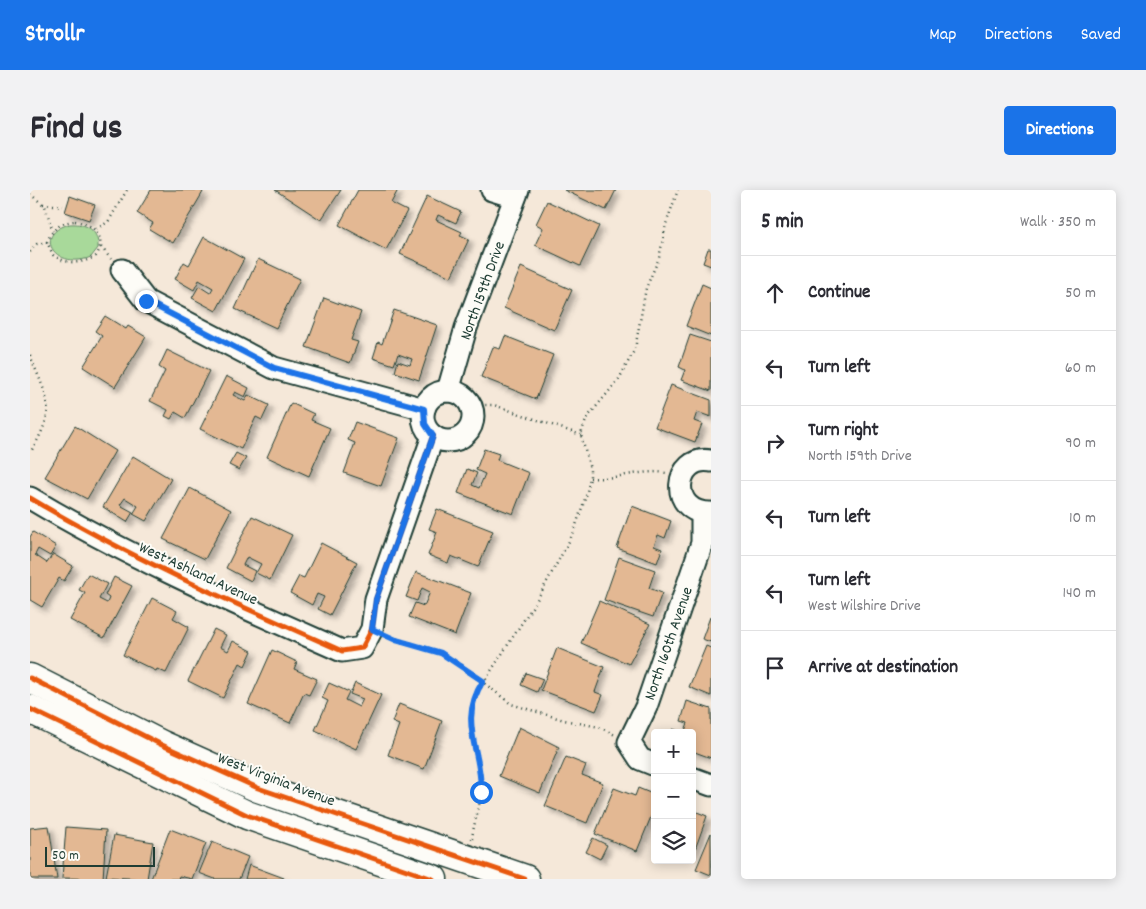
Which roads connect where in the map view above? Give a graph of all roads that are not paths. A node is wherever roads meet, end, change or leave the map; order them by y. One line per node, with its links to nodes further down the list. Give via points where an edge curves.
1 (492, 190): 2 (street)
2 (516, 193): 4 (street, North 159th Drive, via 466,328)
3 (122, 270): 5 (street, via 146,301 274,368)
4 (448, 391): 5 (street, via 436,394); 6 (street, via 464,397 472,411 470,428 457,439)
5 (424, 409): 6 (street, via 425,424)
6 (433, 436): 8 (street, West Ashland Avenue, via 376,599 367,638 342,651 197,587 78,527)
7 (711, 461): 9 (street, via 690,466 680,480 682,497 694,510)
8 (30, 498)
9 (707, 513): 12 (street, North 160th Avenue, via 702,543 646,706 629,742 640,759)
10 (30, 678): 16 (main road, West Virginia Avenue, via 162,745 258,788)
11 (30, 709): 15 (main road, via 247,815)
12 (651, 763)
13 (696, 779): 14 (street)
14 (711, 785)
15 (433, 879)
16 (525, 879)

